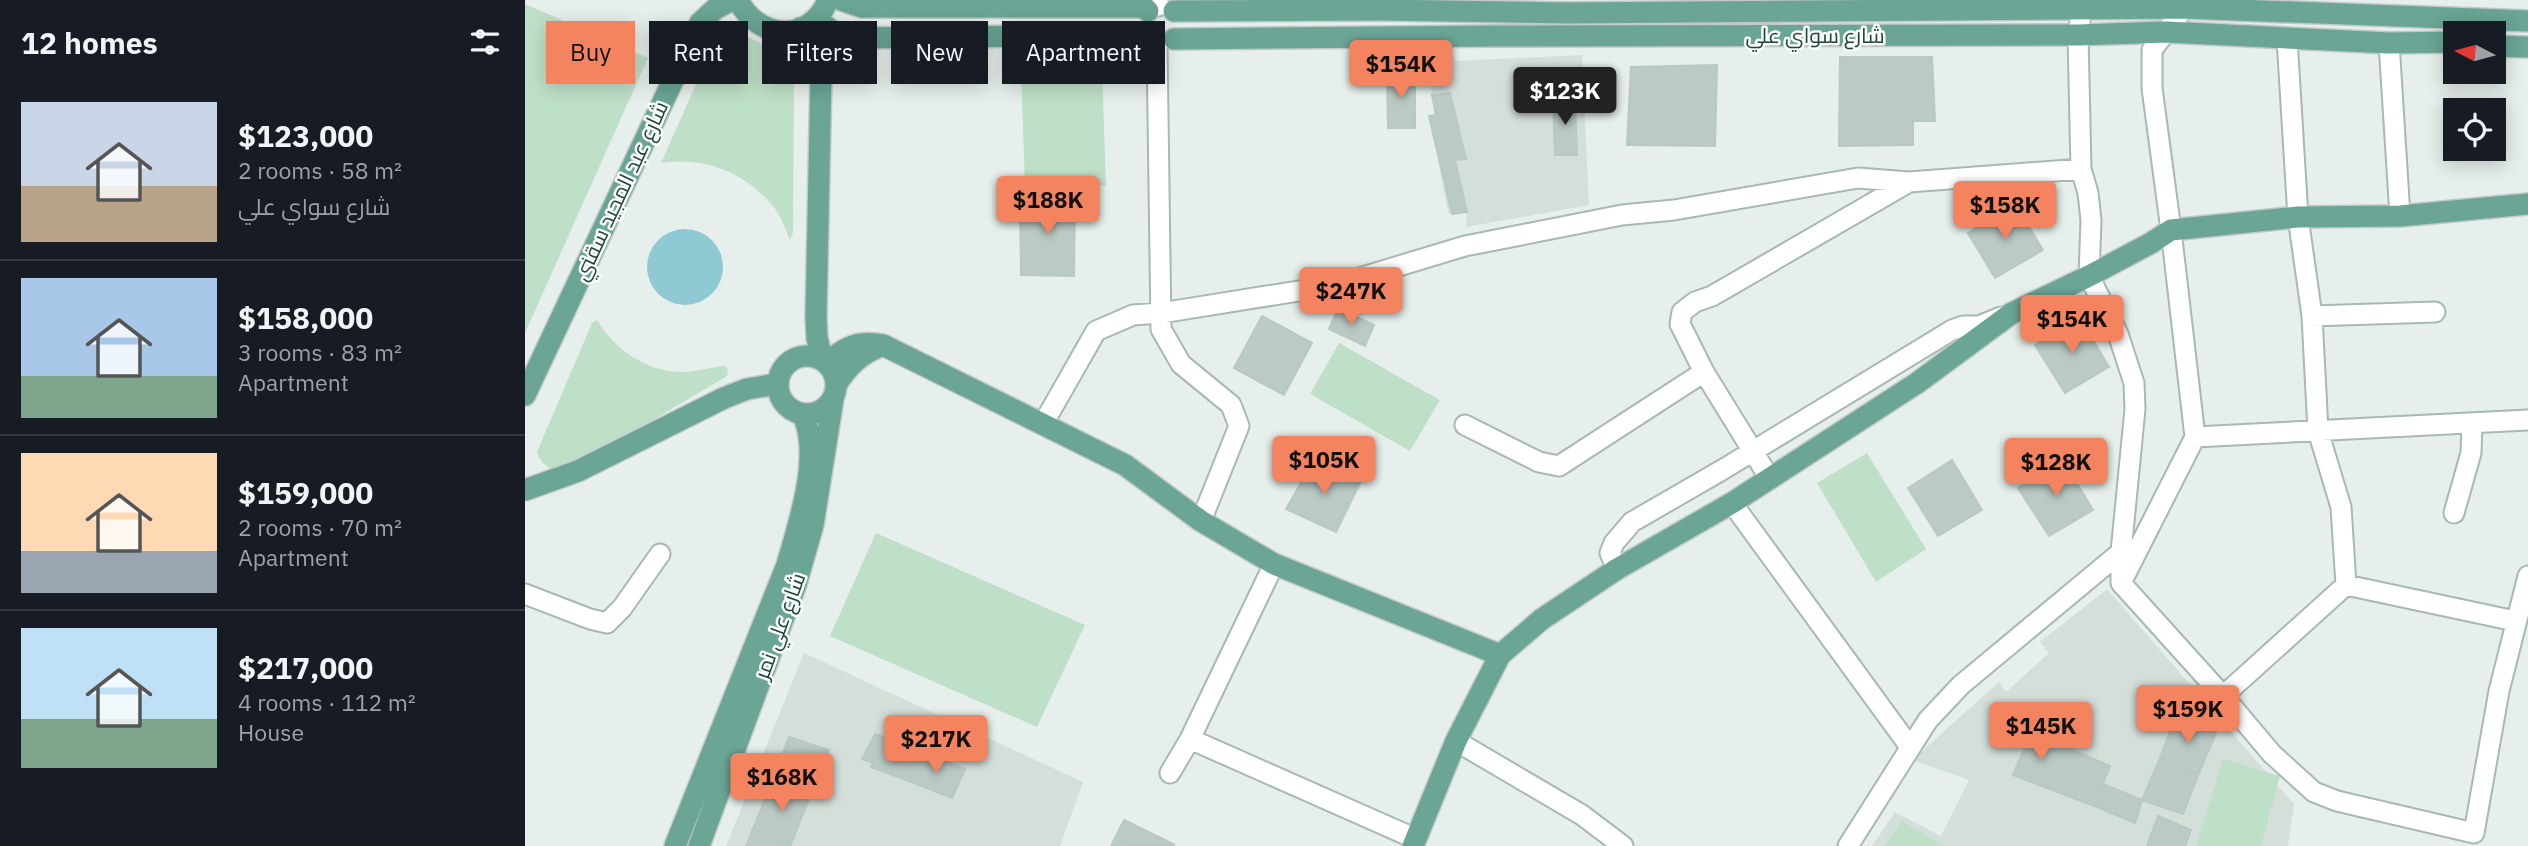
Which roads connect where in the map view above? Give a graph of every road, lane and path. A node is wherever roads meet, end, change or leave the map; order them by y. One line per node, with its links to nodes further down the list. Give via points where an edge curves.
1 (694, 0): 11 (main road)
2 (732, 0): 12 (main road, شارع عبد المجيد سقني)
3 (738, 0): 16 (main road, via 744,12)
4 (828, 0): 13 (main road)
5 (841, 0): 8 (main road, شارع سواي علي, via 862,8)
6 (2185, 4): 7 (main road, شارع سواي علي); 15 (main road, شارع سواي علي); 17 (street)
7 (2082, 5): 10 (main road, شارع سواي علي); 20 (street)
8 (1159, 7): 9 (main road, شارع سواي علي); 14 (main road); 18 (main road, via 1179,17 1181,25)
9 (1567, 7): 10 (main road, شارع سواي علي); 22 (street)
10 (1879, 12): 19 (main road)
11 (700, 21)
12 (703, 21)
13 (810, 21)
14 (1146, 21)
15 (2528, 21)
16 (762, 26)
17 (2167, 32): 20 (main road, شارع سواي علي); 25 (main road, شارع سواي علي); 38 (street, via 2152,50 2152,89)
18 (1165, 35)
19 (1879, 35): 20 (main road, شارع سواي علي); 22 (main road, شارع سواي علي)
20 (2078, 35): 33 (street)
21 (877, 37): 23 (main road, شارع سواي علي)
22 (1567, 37): 24 (main road, شارع سواي علي)
23 (1002, 38)
24 (1165, 39)
25 (2287, 39): 27 (main road, شارع سواي علي); 37 (street)
26 (2443, 42): 27 (main road, شارع سواي علي)
27 (2389, 43): 36 (street)
28 (2506, 46): 29 (main road)
29 (2528, 47)
30 (672, 84): 49 (main road, شارع عبد المجيد سقني)
31 (821, 84): 45 (main road, via 816,316)
32 (1159, 84): 41 (street)
33 (2081, 169): 34 (street); 39 (street, via 2091,220)
34 (1909, 182): 41 (street, via 1858,178 1622,215 1465,246 1336,285); 46 (street, via 1682,312 1680,324)
35 (2528, 204): 36 (main road)
36 (2400, 216): 37 (main road)
37 (2298, 217): 38 (main road); 43 (street)
38 (2171, 230): 39 (main road); 56 (street)
39 (2089, 276): 42 (main road); 63 (street, via 2118,334 2134,383)
40 (2435, 312): 43 (street)
41 (1161, 313): 53 (street, via 1133,315 1096,331); 62 (street, via 1161,330 1181,364 1231,405 1239,426)
42 (2012, 313): 57 (street, via 1979,326 1952,330); 58 (main road, via 1917,383)
43 (2312, 316): 55 (street)
44 (883, 345): 45 (main road, via 853,344); 48 (main road, via 862,354 844,372); 53 (main road)
45 (824, 361): 47 (main road, via 805,355 789,361); 48 (main road, via 832,369)
46 (1704, 372): 54 (street, via 1559,466 1539,462); 57 (street)
47 (777, 384): 50 (main road, via 787,408); 59 (main road, via 724,398 578,471)
48 (835, 392): 50 (main road, via 821,411); 81 (main road, شارع علي نمر, via 813,525 796,584)
49 (525, 395)
50 (803, 415): 80 (main road, شارع علي نمر, via 811,437 810,460 786,565)
51 (2528, 420): 52 (street)
52 (2472, 423): 55 (street); 61 (street, via 2471,453)
53 (1043, 424): 62 (main road, via 1125,465)
54 (1465, 425)
55 (2318, 431): 56 (street); 69 (street, via 2341,507)
56 (2195, 438): 68 (street)
57 (1753, 452): 58 (street); 66 (street, via 1632,522 1610,553)
58 (1770, 479): 60 (main road)
59 (525, 490)
60 (1732, 503): 66 (main road); 76 (street)
61 (2454, 513)
62 (1201, 521): 65 (main road)
63 (2121, 552): 68 (street); 76 (street, via 1961,685)
64 (660, 554): 70 (street, via 607,623)
65 (1274, 564): 72 (main road); 74 (street)
66 (1617, 569): 72 (main road, via 1542,619)
67 (2528, 576): 71 (street)
68 (2121, 583): 73 (street)
69 (2346, 585): 71 (street); 73 (street)
70 (525, 594)
71 (2515, 621): 78 (street)
72 (1500, 655): 75 (main road)
73 (2223, 696): 78 (street, via 2272,754 2314,792)
74 (1190, 738): 77 (street); 79 (street)
75 (1456, 741): 79 (main road); 82 (street, via 1582,815)
76 (1910, 747): 83 (street)
77 (1170, 773)
78 (2473, 840)
79 (1415, 842)
80 (675, 846)
81 (699, 846)
82 (1623, 846)
83 (1847, 846)

